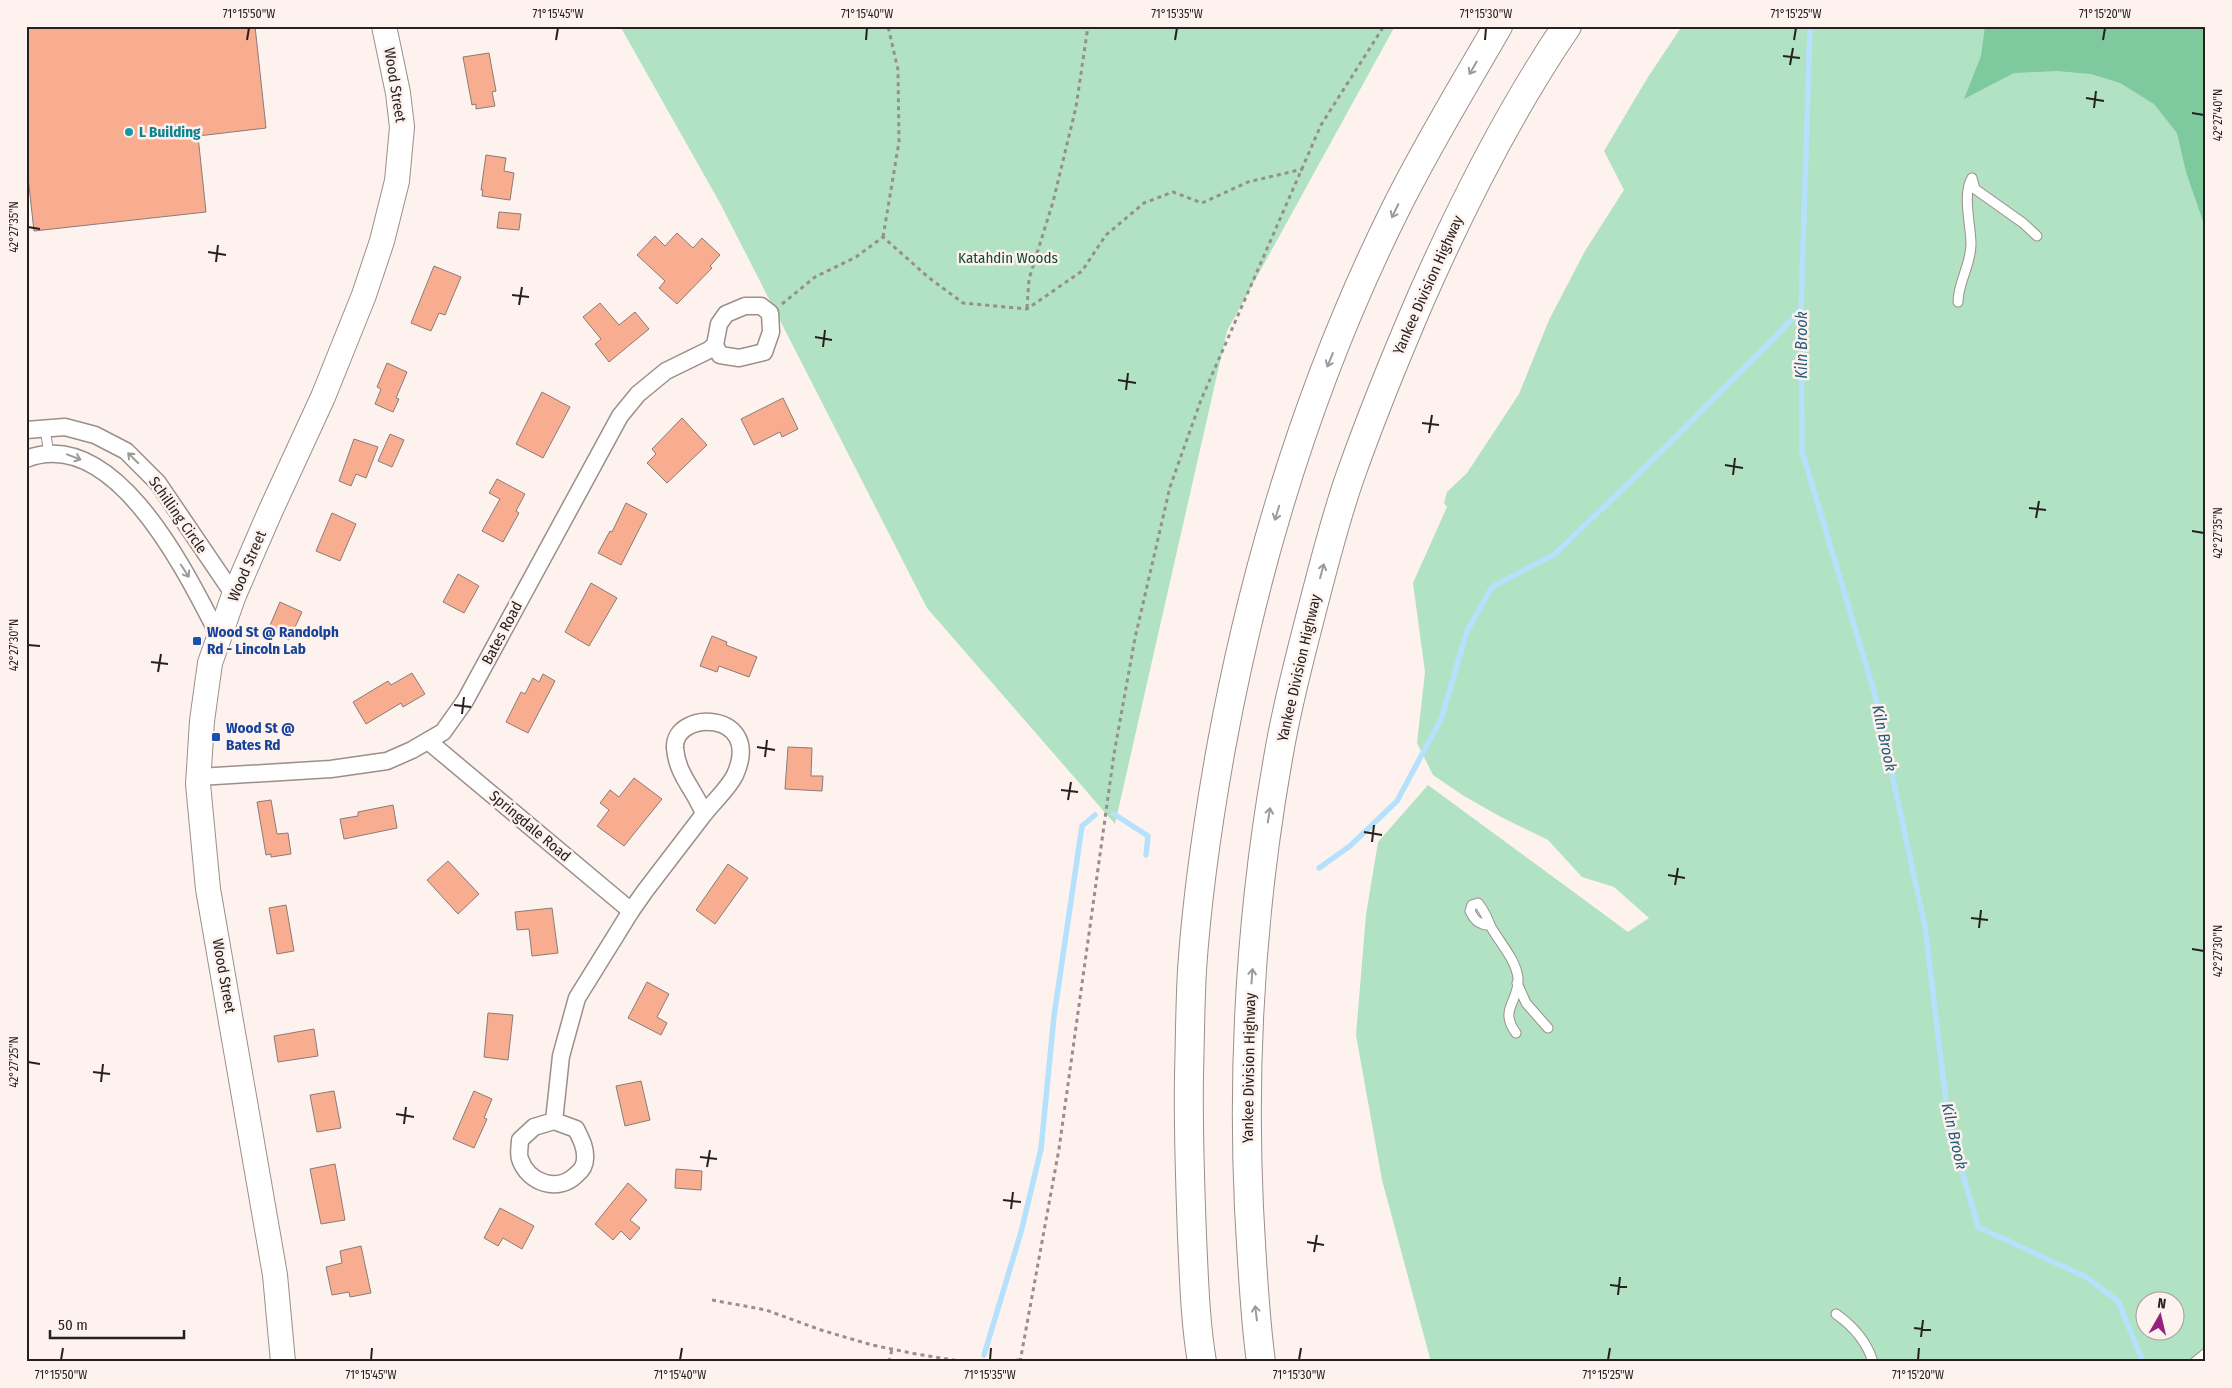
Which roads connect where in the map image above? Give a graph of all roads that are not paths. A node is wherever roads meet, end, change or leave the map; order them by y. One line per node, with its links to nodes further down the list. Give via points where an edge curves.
1 (384, 26): 11 (street, Wood Street, via 402,128 398,181 364,295 323,397)
2 (1498, 26): 25 (highway, one-way to 25, via 1396,209 1325,373 1269,540 1234,681 1210,809 1192,968 1188,1136 1194,1286)
3 (1567, 26): 26 (highway, Yankee Division Highway, one-way to 3, via 1253,1283 1247,1169 1247,1060 1265,844 1279,750 1300,656 1332,533 1397,355 1466,201 1545,58)
4 (2037, 236): 5 (lane, via 1975,190 1972,178 1968,183 1970,252)
5 (1958, 302)
6 (715, 345): 6 (street, via 720,355 740,358 764,352 772,332 770,314 761,306 745,306 726,314 719,324); 13 (street, Bates Road, via 666,371 638,394 620,416 465,701 443,732)
7 (45, 428): 8 (street, Schilling Circle); 9 (lane); 11 (street, Schilling Circle, one-way to 7, via 158,483 126,451 94,434 65,427)
8 (26, 430)
9 (49, 455): 10 (street, Schilling Circle); 12 (street, Schilling Circle, one-way to 12, via 66,454 95,465 121,486 148,517 187,574)
10 (26, 459)
11 (234, 595): 12 (street, Wood Street)
12 (219, 636): 14 (street, Wood Street, via 210,663)
13 (428, 741): 14 (street, Bates Road, via 387,762 331,770); 16 (street, Springdale Road)
14 (199, 777): 24 (street, Wood Street, via 208,888 275,1275)
15 (704, 814): 15 (street, via 695,793 686,784 675,746 679,734 695,723 707,721 723,723 735,732 741,748 731,782); 16 (street)
16 (632, 911): 21 (street, via 577,998 562,1056)
17 (1486, 925): 18 (lane, via 1473,918 1472,906 1478,903 1486,912 1514,966)
18 (1517, 983): 19 (lane, via 1526,1003); 20 (lane, via 1509,1024)
19 (1548, 1028)
20 (1516, 1033)
21 (554, 1121): 21 (street, via 534,1126 520,1140 519,1158 538,1181 553,1185 569,1182 586,1160 584,1144 576,1130)
22 (1836, 1314): 27 (lane, via 1861,1338)
23 (2206, 1353): 28 (lane)
24 (283, 1362)
25 (1202, 1362)
26 (1262, 1362)
27 (1873, 1362)
28 (2195, 1362)

